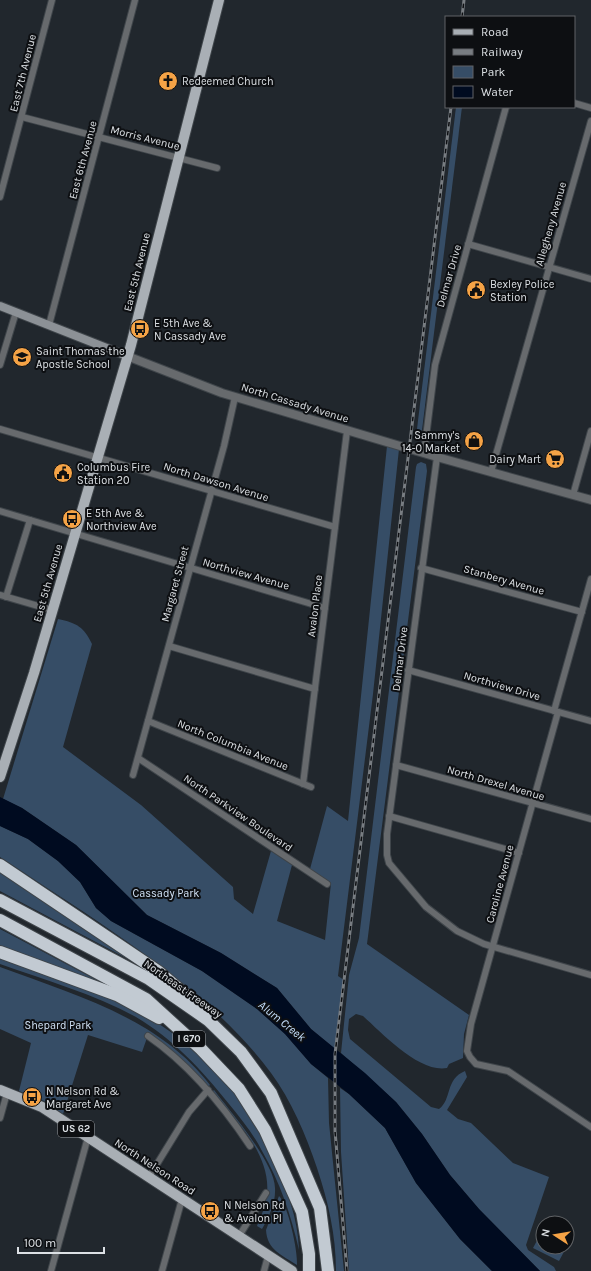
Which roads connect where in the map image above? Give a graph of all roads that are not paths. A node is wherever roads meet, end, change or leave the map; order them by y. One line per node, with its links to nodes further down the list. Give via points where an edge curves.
1 (52, 0): 7 (street, East 7th Avenue)
2 (135, 0): 9 (street, East 6th Avenue)
3 (219, 0): 10 (main road, East 5th Avenue)
4 (575, 103): 6 (street)
5 (506, 108): 13 (street, Delmar Drive)
6 (591, 108)
7 (22, 117): 9 (street, Morris Avenue); 12 (street, East 7th Avenue)
8 (591, 120): 14 (street, Allegheny Avenue)
9 (99, 137): 10 (street, Morris Avenue); 18 (street, East 6th Avenue)
10 (179, 156): 11 (street, Morris Avenue); 19 (main road, East 5th Avenue)
11 (217, 168)
12 (0, 197)
13 (468, 244): 14 (street); 25 (street, Delmar Drive, via 435,365)
14 (549, 267): 15 (street); 28 (street, Allegheny Avenue)
15 (591, 279)
16 (0, 306): 17 (main road, North Cassady Avenue)
17 (16, 312): 18 (main road, North Cassady Avenue); 20 (street)
18 (49, 325): 19 (main road, North Cassady Avenue)
19 (127, 356): 21 (street, North Cassady Avenue); 26 (main road, East 5th Avenue)
20 (0, 365)
21 (235, 397): 23 (street, North Cassady Avenue); 29 (street, Margaret Street)
22 (0, 429): 26 (street, North Dawson Avenue)
23 (347, 431): 25 (street, North Cassady Avenue); 34 (street, Avalon Place)
24 (591, 431): 30 (street)
25 (424, 453): 27 (street, North Cassady Avenue)
26 (98, 457): 29 (street, North Dawson Avenue); 35 (main road, East 5th Avenue)
27 (437, 457): 28 (street, North Cassady Avenue); 37 (street, Delmar Drive)
28 (491, 472): 30 (street, North Cassady Avenue)
29 (211, 491): 34 (street, North Dawson Avenue); 36 (street, Margaret Street)
30 (573, 495): 31 (street, North Cassady Avenue)
31 (591, 500)
32 (0, 511): 33 (street, Northview Avenue)
33 (30, 520): 35 (street, Northview Avenue); 39 (street)
34 (335, 527): 40 (street, Avalon Place)
35 (75, 534): 36 (street, Northview Avenue); 41 (main road, East 5th Avenue)
36 (190, 568): 40 (street, Northview Avenue); 43 (street, Margaret Street)
37 (421, 568): 42 (street, Stanbery Avenue); 44 (street, Delmar Drive)
38 (591, 579): 42 (street, Caroline Avenue)
39 (3, 596): 41 (street)
40 (325, 608): 45 (street, Avalon Place)
41 (52, 610): 51 (main road, East 5th Avenue)
42 (582, 612): 46 (street, Caroline Avenue)
43 (169, 646): 45 (street); 47 (street, Margaret Street)
44 (408, 670): 46 (street, Northview Drive); 50 (street, Delmar Drive)
45 (315, 689): 53 (street, Avalon Place)
46 (556, 711): 48 (street, Northview Drive); 55 (street, Caroline Avenue)
47 (148, 721): 49 (street, Margaret Street); 53 (street, North Columbia Avenue)
48 (591, 721)
49 (138, 758): 52 (street, Margaret Street); 60 (street, North Parkview Boulevard)
50 (396, 765): 55 (street, North Drexel Avenue); 56 (street, Delmar Drive)
51 (1, 773)
52 (133, 775)
53 (303, 784): 54 (street, North Columbia Avenue)
54 (311, 787)
55 (532, 803): 57 (street, North Drexel Avenue); 58 (street, Caroline Avenue)
56 (389, 816): 58 (street); 63 (street, Delmar Drive, via 389,863 426,906 442,920 472,940)
57 (591, 820)
58 (519, 853): 63 (street, Caroline Avenue)
59 (0, 865): 68 (highway, via 174,984 209,1015)
60 (327, 884)
61 (0, 900): 68 (highway, Northeast Freeway / I 670, via 149,979 208,1020)
62 (0, 920): 67 (highway, I 670, via 146,999)
63 (493, 947): 65 (street); 72 (street, Caroline Avenue, via 470,1024 468,1051 473,1061 481,1066 508,1072)
64 (0, 952): 67 (highway, via 117,995 148,1011)
65 (591, 975)
66 (148, 1036): 69 (street, via 182,1063)
67 (189, 1039): 84 (highway, I 670, via 239,1088 265,1130 302,1212 309,1254)
68 (235, 1046): 85 (highway, Northeast Freeway / I 670, via 270,1093 320,1208)
69 (208, 1090): 74 (street); 75 (street, via 189,1112)
70 (3, 1091): 71 (street); 73 (main road, North Nelson Road / US 62, via 42,1106)
71 (0, 1118)
72 (591, 1127)
73 (88, 1137): 75 (main road, North Nelson Road / US 62); 80 (street)
74 (250, 1146)
75 (149, 1177): 77 (main road, North Nelson Road / US 62)
76 (266, 1193): 78 (street)
77 (182, 1199): 78 (main road, North Nelson Road / US 62); 81 (street)
78 (238, 1236): 79 (main road, North Nelson Road / US 62)
79 (268, 1256): 82 (street); 83 (main road, North Nelson Road / US 62)
80 (51, 1271)
81 (162, 1271)
82 (264, 1271)
83 (292, 1271)
84 (309, 1271)
85 (328, 1271)

